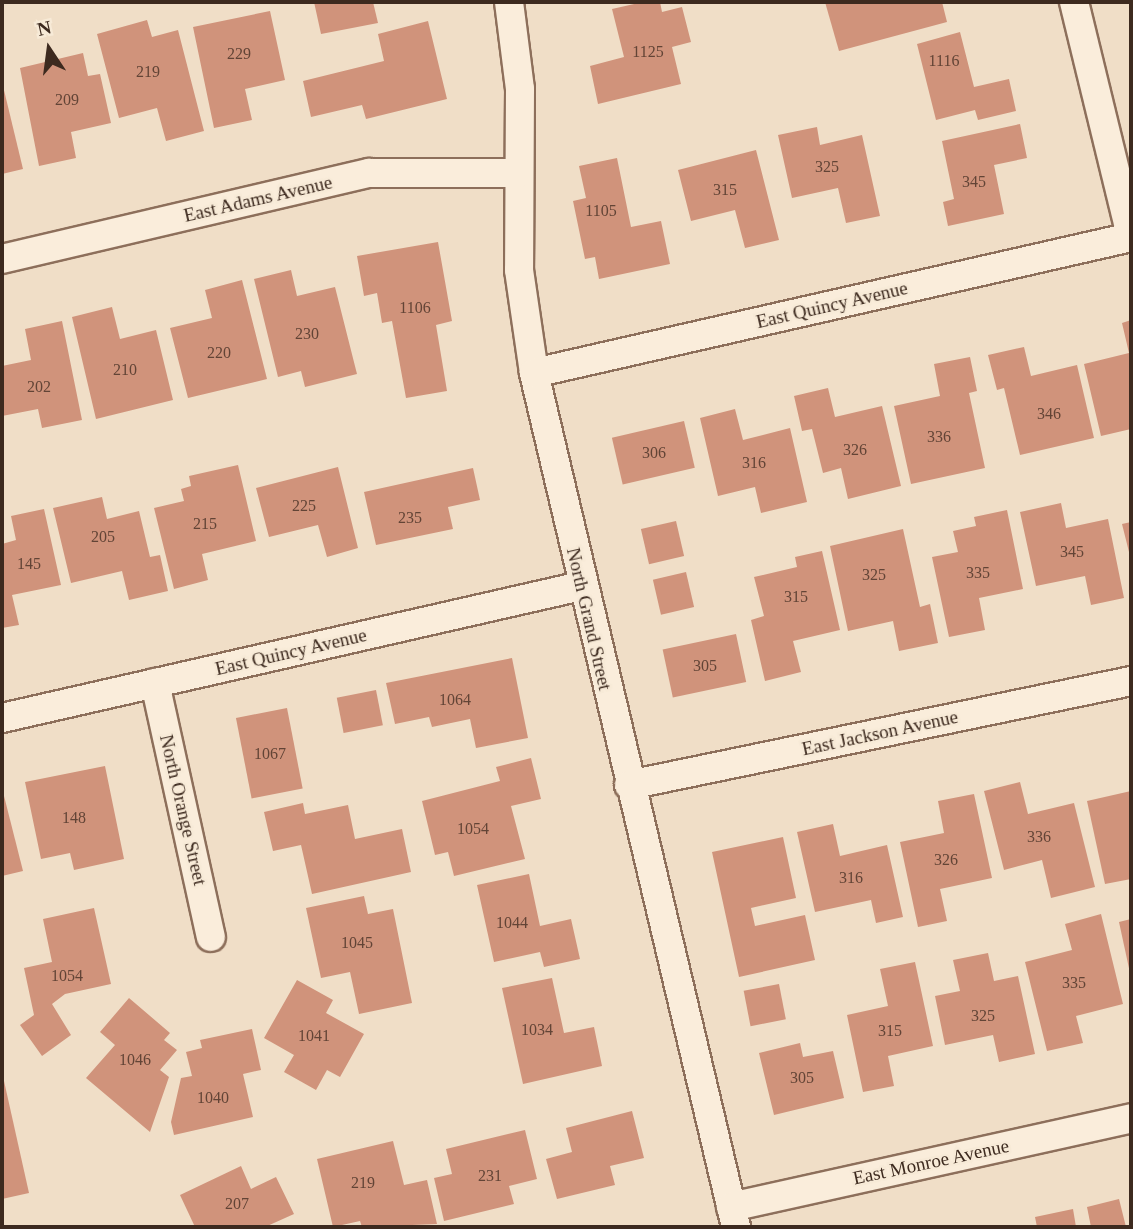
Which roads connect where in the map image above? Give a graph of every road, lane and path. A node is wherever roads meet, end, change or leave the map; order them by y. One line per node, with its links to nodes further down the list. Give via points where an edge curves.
1 (509, 2): 3 (street, North Grand Street, via 520,89)
2 (1074, 2): 4 (street)
3 (519, 173): 5 (street, East Adams Avenue, via 369,173); 6 (street, North Grand Street, via 519,270)
4 (1131, 237): 6 (street, East Quincy Avenue)
5 (2, 259)
6 (534, 373): 7 (street, North Grand Street)
7 (581, 586): 9 (street, East Quincy Avenue); 11 (street, North Grand Street)
8 (1131, 681): 11 (street, East Jackson Avenue)
9 (155, 683): 10 (street, East Quincy Avenue); 12 (street, North Orange Street)
10 (2, 718)
11 (629, 785): 14 (street, North Grand Street)
12 (211, 937)
13 (1131, 1118): 14 (street, East Monroe Avenue)
14 (734, 1217)

